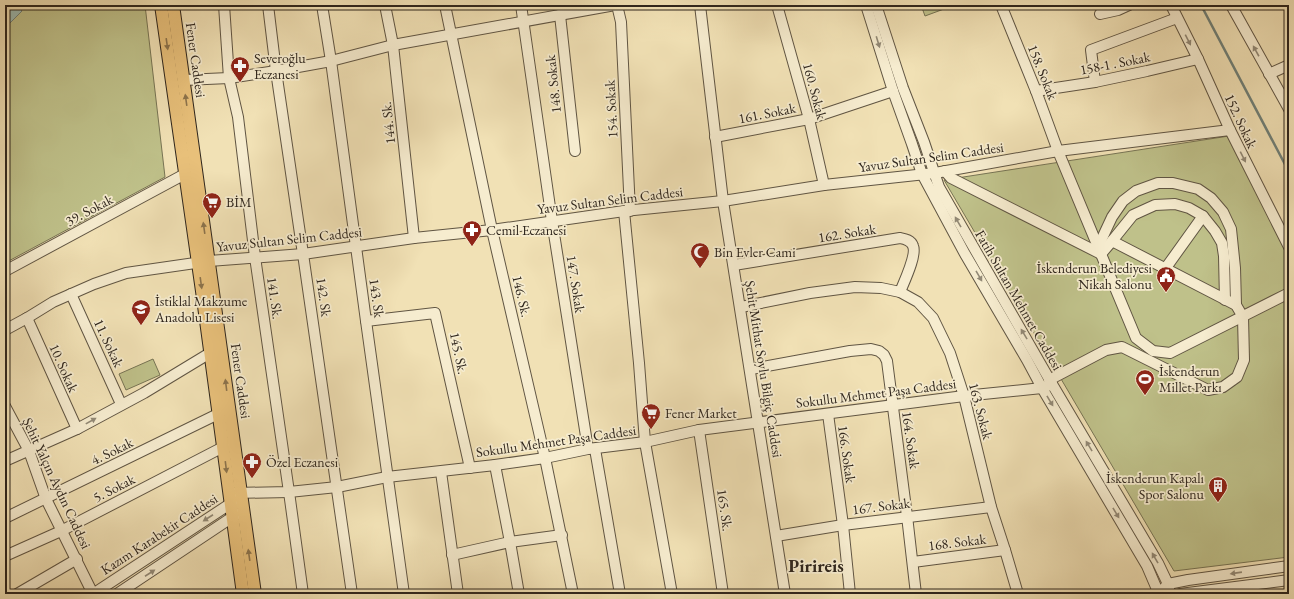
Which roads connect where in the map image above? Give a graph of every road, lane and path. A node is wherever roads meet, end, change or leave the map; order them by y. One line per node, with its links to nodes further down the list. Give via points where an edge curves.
1 (161, 5): 41 (main road, Fener Caddesi, one-way to 41)
2 (173, 5): 30 (main road, Fener Caddesi)
3 (224, 5): 29 (street, 141. Sk.)
4 (268, 5): 27 (street, 142. Sk)
5 (322, 5): 25 (street, 143. Sk)
6 (385, 5): 23 (street, 144. Sk.)
7 (445, 5): 22 (street, 146. Sk.)
8 (521, 5): 21 (street, 147. Sokak)
9 (616, 5): 18 (street); 45 (street, 154. Sokak, via 621,22)
10 (700, 5): 37 (street, Şehit Mithat Soylu Bilgiç Caddesi)
11 (777, 5): 35 (street, 160. Sokak)
12 (866, 5): 32 (street, Fatih Sultan Mehmet Caddesi, one-way to 32)
13 (876, 5): 40 (street, Fatih Sultan Mehmet Caddesi, via 903,88)
14 (1001, 5): 33 (street, 158. Sokak)
15 (1129, 5): 19 (street)
16 (1171, 5): 20 (street, 152. Sokak)
17 (1231, 5): 28 (street, one-way to 17)
18 (566, 11): 21 (street); 38 (street, 148. Sokak)
19 (1100, 14)
20 (1177, 18): 24 (street, 152. Sokak, one-way to 24); 31 (street, via 1091,50)
21 (524, 22): 22 (street); 47 (street, 147. Sokak)
22 (451, 35): 23 (street); 48 (street, 146. Sk.)
23 (393, 45): 25 (street); 49 (street, 144. Sk.)
24 (1198, 58): 31 (street, 158-1 . Sokak); 36 (street, 152. Sokak)
25 (331, 60): 27 (street); 51 (street, 143. Sk)
26 (1289, 65): 28 (street)
27 (276, 71): 29 (street); 54 (street, 142. Sk)
28 (1269, 74): 34 (street)
29 (229, 78): 30 (street); 55 (street, 141. Sk., via 238,117)
30 (184, 80): 56 (main road, Fener Caddesi, one-way to 30)
31 (1095, 82): 33 (street, 158-1 . Sokak)
32 (893, 91): 35 (street, 161. Sokak); 42 (street, Fatih Sultan Mehmet Caddesi)
33 (1036, 91): 39 (street, 158. Sokak)
34 (1289, 109)
35 (809, 119): 37 (street, 161. Sokak); 43 (street, 160. Sokak)
36 (1230, 130): 39 (street, Yavuz Sultan Selim Caddesi); 52 (street, 152. Sokak, one-way to 52)
37 (715, 137): 44 (street, Şehit Mithat Soylu Bilgiç Caddesi)
38 (575, 151)
39 (1058, 151): 40 (street, Yavuz Sultan Selim Caddesi); 53 (street, 158. Sokak)
40 (940, 172): 42 (street, Yavuz Sultan Selim Caddesi); 53 (street); 73 (street, Fatih Sultan Mehmet Caddesi, one-way to 40, via 939,187)
41 (185, 174): 56 (main road, Fener Caddesi); 59 (street, 39. Sokak)
42 (922, 174): 43 (street, Yavuz Sultan Selim Caddesi); 74 (street, Fatih Sultan Mehmet Caddesi, one-way to 74)
43 (824, 185): 44 (street, Yavuz Sultan Selim Caddesi)
44 (724, 202): 45 (street, Yavuz Sultan Selim Caddesi); 57 (street, Şehit Mithat Soylu Bilgiç Caddesi)
45 (627, 211): 47 (street, Yavuz Sultan Selim Caddesi); 85 (street, 154. Sokak)
46 (1203, 216): 50 (street, via 1175,204 1155,206 1133,215); 58 (street); 63 (street, via 1222,243)
47 (552, 221): 48 (street, Yavuz Sultan Selim Caddesi); 87 (street, 147. Sokak)
48 (492, 230): 49 (street, Yavuz Sultan Selim Caddesi); 89 (street, 146. Sk.)
49 (414, 238): 51 (street, Yavuz Sultan Selim Caddesi)
50 (1112, 241): 53 (street); 58 (street)
51 (356, 247): 54 (street, Yavuz Sultan Selim Caddesi); 68 (street, 143. Sk)
52 (1289, 247)
53 (1100, 251): 64 (street, via 1112,217 1123,201 1136,191 1158,183 1173,183 1198,189 1211,198 1223,212 1231,229); 66 (street, 158. Sokak, via 1136,338 1153,351 1170,353)
54 (303, 254): 55 (street, Yavuz Sultan Selim Caddesi); 95 (street, 142. Sk)
55 (254, 257): 56 (street, Yavuz Sultan Selim Caddesi); 96 (street, 141. Sk.)
56 (203, 261): 62 (street, Yavuz Sultan Selim Caddesi, via 126,272); 70 (main road, Fener Caddesi); 71 (main road, Fener Caddesi, one-way to 71)
57 (734, 265): 60 (street, 162. Sokak, via 900,238 911,242 914,254); 65 (street, Şehit Mithat Soylu Bilgiç Caddesi)
58 (1165, 269): 63 (street)
59 (5, 271)
60 (900, 292): 65 (street, 163. Sokak, via 855,287); 75 (street, 163. Sokak, via 918,302 933,318 950,353)
61 (1289, 293): 66 (street, 158. Sokak)
62 (71, 294): 67 (street, Yavuz Sultan Selim Caddesi); 76 (street, 11. Sokak)
63 (1225, 300): 64 (street)
64 (1236, 305): 66 (street)
65 (741, 307): 72 (street, Şehit Mithat Soylu Bilgiç Caddesi)
66 (1243, 317): 73 (street, Sokullu Mehmet Paşa Caddesi, via 1244,360 1237,377 1223,387 1208,390 1122,347 1106,350)
67 (27, 318): 69 (street, Yavuz Sultan Selim Caddesi); 83 (street, 10. Sokak)
68 (366, 321): 92 (street, 145. Sk., via 436,313); 94 (street, 143. Sk)
69 (5, 330)
70 (221, 346): 71 (street); 77 (main road, Fener Caddesi, one-way to 70)
71 (210, 354): 76 (street); 80 (main road, Fener Caddesi)
72 (751, 369): 78 (street, 164. Sokak, via 850,351 879,351 887,361); 82 (street, Şehit Mithat Soylu Bilgiç Caddesi)
73 (1051, 382): 74 (street, Sokullu Mehmet Paşa Caddesi); 117 (street, Fatih Sultan Mehmet Caddesi, one-way to 73, via 1158,563)
74 (1042, 388): 75 (street, Sokullu Mehmet Paşa Caddesi); 137 (street, Fatih Sultan Mehmet Caddesi, one-way to 137, via 1147,566)
75 (964, 396): 78 (street, Sokullu Mehmet Paşa Caddesi); 99 (street, 163. Sokak)
76 (121, 404): 83 (street, one-way to 76)
77 (229, 405): 80 (street, 4. Sokak); 86 (main road, Fener Caddesi)
78 (892, 405): 81 (street, Sokullu Mehmet Paşa Caddesi); 101 (street, 164. Sokak)
79 (5, 406): 88 (street, Şehit Yalçın Aydın Caddesi)
80 (218, 414): 86 (main road, Fener Caddesi); 98 (street, 4. Sokak)
81 (828, 414): 82 (street, Sokullu Mehmet Paşa Caddesi); 104 (street, 166. Sokak)
82 (758, 422): 84 (street, Sokullu Mehmet Paşa Caddesi); 107 (street, Şehit Mithat Soylu Bilgiç Caddesi)
83 (76, 429): 88 (street)
84 (699, 430): 85 (street, Sokullu Mehmet Paşa Caddesi); 132 (street, 165. Sk.)
85 (645, 442): 87 (street, Sokullu Mehmet Paşa Caddesi); 131 (street, 154. Sokak)
86 (229, 444): 97 (main road, Fener Caddesi); 105 (street, 5. Sokak)
87 (591, 449): 89 (street, Sokullu Mehmet Paşa Caddesi); 130 (street, 147. Sokak)
88 (29, 451): 90 (street); 98 (street, Şehit Yalçın Aydın Caddesi)
89 (546, 458): 91 (street, Sokullu Mehmet Paşa Caddesi); 106 (street, 146. Sk.)
90 (5, 461)
91 (495, 465): 92 (street, Sokullu Mehmet Paşa Caddesi); 108 (street)
92 (470, 468): 93 (street, Sokullu Mehmet Paşa Caddesi)
93 (441, 472): 94 (street, Sokullu Mehmet Paşa Caddesi); 110 (street)
94 (388, 477): 95 (street, Sokullu Mehmet Paşa Caddesi); 126 (street, 143. Sk)
95 (337, 487): 96 (street, Sokullu Mehmet Paşa Caddesi); 125 (street, 142. Sk)
96 (290, 492): 97 (street, Sokullu Mehmet Paşa Caddesi); 124 (street, 141. Sk.)
97 (235, 497): 100 (main road, Fener Caddesi); 103 (main road, Fener Caddesi); 120 (street, Kazım Karabekir Caddesi, one-way to 120)
98 (46, 499): 102 (street, 4. Sokak); 105 (street, Şehit Yalçın Aydın Caddesi)
99 (991, 507): 101 (street, 167. Sokak); 109 (street, 163. Sokak)
100 (243, 510): 103 (street, Kazım Karabekir Caddesi); 123 (main road, Fener Caddesi, one-way to 100)
101 (907, 516): 104 (street, 167. Sokak); 113 (street, 164. Sokak)
102 (5, 518)
103 (232, 518): 121 (street, Kazım Karabekir Caddesi, one-way to 103); 122 (main road, Fener Caddesi)
104 (843, 525): 107 (street, 167. Sokak); 134 (street, 166. Sokak)
105 (62, 531): 111 (street, 5. Sokak); 112 (street, Şehit Yalçın Aydın Caddesi)
106 (562, 536): 108 (street); 129 (street, 146. Sk.)
107 (776, 536): 133 (street, Şehit Mithat Soylu Bilgiç Caddesi)
108 (510, 542): 110 (street); 128 (street)
109 (1005, 550): 113 (street, 168. Sokak); 136 (street, 163. Sokak)
110 (452, 555): 127 (street)
111 (5, 556)
112 (77, 559): 119 (street); 120 (street, Şehit Yalçın Aydın Caddesi)
113 (913, 562): 135 (street, 164. Sokak)
114 (1289, 566): 115 (street)
115 (1254, 571): 117 (street, one-way to 117, via 1188,580); 118 (street)
116 (1289, 580): 118 (street)
117 (1169, 589): 137 (street)
118 (1259, 589): 138 (street)
119 (17, 594)
120 (93, 594)
121 (117, 594)
122 (243, 594)
123 (255, 594)
124 (303, 594)
125 (352, 594)
126 (404, 594)
127 (458, 594)
128 (518, 594)
129 (573, 594)
130 (620, 594)
131 (672, 594)
132 (723, 594)
133 (785, 594)
134 (850, 594)
135 (916, 594)
136 (1018, 594)
137 (1160, 594)
138 (1180, 594)

